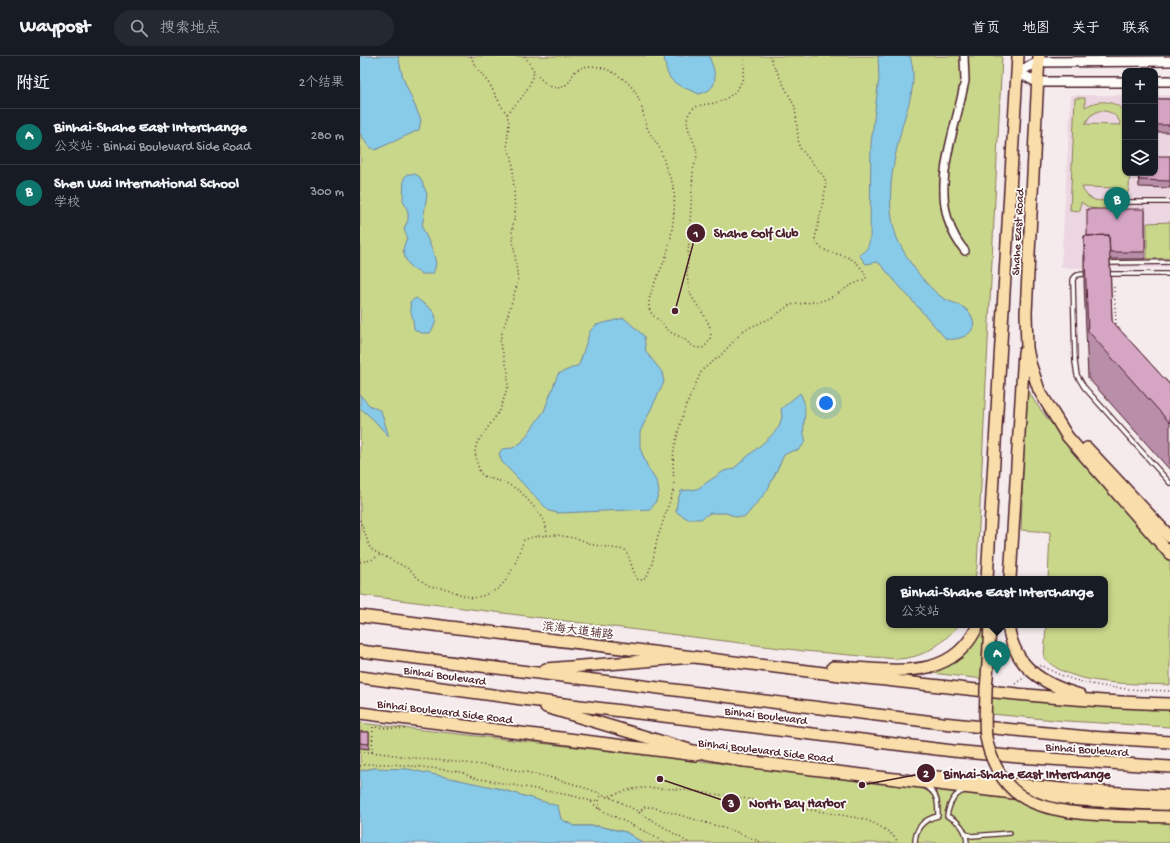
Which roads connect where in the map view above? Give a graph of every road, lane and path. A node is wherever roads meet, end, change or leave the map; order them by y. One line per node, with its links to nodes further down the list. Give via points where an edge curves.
1 (471, 56): 15 (path)
2 (525, 56): 9 (path)
3 (743, 56): 9 (path, via 746,70 738,87 718,102 695,108 687,118 697,154 693,171 687,274 690,294 711,331 711,339 702,348 697,348 667,330 650,310 649,300 667,254 674,200 673,186 662,152 647,128 636,92 617,75 604,68 583,67 576,71 569,82 555,88 548,86)
4 (771, 56): 32 (path, via 795,108 800,147 825,178 826,187 815,239 817,245 822,249 851,257 866,275 866,279 822,301 790,305 771,318 744,330 720,356 702,370 680,425 674,449 673,493 647,576 642,580 636,578 625,550 594,545 579,539)
5 (964, 56): 18 (street, via 964,85 947,153 943,191 949,225 958,243)
6 (1018, 56): 10 (main road, Shahe East Road)
7 (1039, 59): 8 (street); 10 (street); 13 (main road, Shahe East Road)
8 (1170, 61)
9 (534, 72): 15 (path, via 529,88)
10 (1017, 72): 13 (street); 27 (main road, Shahe East Road)
11 (1158, 81): 12 (street)
12 (1170, 81)
13 (1037, 82): 14 (street); 25 (main road, Shahe East Road)
14 (1122, 82)
15 (507, 114): 32 (path, via 507,144 513,168 515,215 512,231 518,281 500,343 508,371 508,386 500,410 476,443 475,455 480,473 520,491 541,515)
16 (1124, 202): 17 (lane)
17 (1170, 202)
18 (965, 250)
19 (1170, 262): 20 (lane)
20 (1098, 263)
21 (1094, 274): 30 (lane, via 1076,275 1073,280 1077,375 1084,387)
22 (1102, 274): 23 (lane)
23 (1170, 274)
24 (1114, 287): 26 (path)
25 (1026, 313): 33 (main road, Shahe East Road, via 1030,363 1039,390 1048,405); 39 (main road)
26 (1116, 326)
27 (1002, 330): 37 (main road); 38 (main road, via 1004,378)
28 (1161, 377): 29 (path)
29 (1170, 383)
30 (1170, 483)
31 (360, 520): 34 (path, via 370,548)
32 (547, 535): 34 (path, via 524,540 507,579 498,589 473,598 430,586 409,568)
33 (1165, 540): 35 (main road, Shahe East Road)
34 (380, 554): 36 (path, via 371,560)
35 (1170, 554)
36 (360, 562)
37 (987, 576)
38 (993, 576)
39 (1010, 576)
40 (360, 616): 45 (main road, 滨海大道辅路)
41 (976, 628): 47 (main road, via 958,653 928,668 902,671 853,668)
42 (990, 628): 74 (main road, bridge, via 986,737 995,764 1010,787 1020,796 1045,807 1089,814)
43 (1009, 628): 54 (main road, via 1014,648 1032,672 1065,690 1094,699)
44 (360, 651): 48 (main road, Binhai Boulevard)
45 (693, 657): 47 (main road, 滨海大道辅路); 48 (main road)
46 (1038, 667): 52 (path, via 1043,666 1073,681 1092,685)
47 (792, 669): 54 (main road, via 1025,696)
48 (519, 671): 58 (main road, Binhai Boulevard, via 957,724 1088,738)
49 (1027, 676): 51 (path)
50 (360, 677): 53 (main road, Binhai Boulevard)
51 (1013, 685)
52 (1170, 691)
53 (522, 699): 61 (main road, via 687,750); 63 (main road, Binhai Boulevard, via 961,751)
54 (1116, 702): 55 (main road)
55 (1170, 704)
56 (360, 713): 61 (main road, Binhai Boulevard Side Road)
57 (373, 727): 60 (path)
58 (1170, 742)
59 (360, 752): 60 (path)
60 (372, 752): 67 (path, via 478,763 554,778)
61 (746, 762): 64 (main road, Binhai Boulevard Side Road)
62 (360, 766): 71 (path, via 393,764 462,772 474,778)
63 (1170, 767)
64 (866, 775): 65 (main road, Binhai Boulevard Side Road); 69 (main road, via 949,778)
65 (914, 781): 66 (main road, Binhai Boulevard Side Road); 81 (lane, via 930,789 936,797 938,806 938,816 927,819 918,829)
66 (972, 788): 69 (main road, Binhai Boulevard Side Road, via 1062,799); 76 (lane, via 957,794 948,808 947,816 962,826)
67 (602, 794): 68 (path); 70 (path)
68 (606, 797): 73 (path); 80 (path, via 632,789 651,788 736,797 864,819 887,830)
69 (1169, 799)
70 (599, 800): 71 (path); 72 (path)
71 (590, 801): 72 (path)
72 (599, 809): 77 (path)
73 (639, 813): 78 (path); 79 (path, via 644,807 652,806 734,831)
74 (1170, 816)
75 (1010, 833): 76 (lane, via 972,836)
76 (966, 834): 82 (lane)
77 (665, 843)
78 (689, 843)
79 (763, 843)
80 (899, 843)
81 (915, 843)
82 (967, 843)

